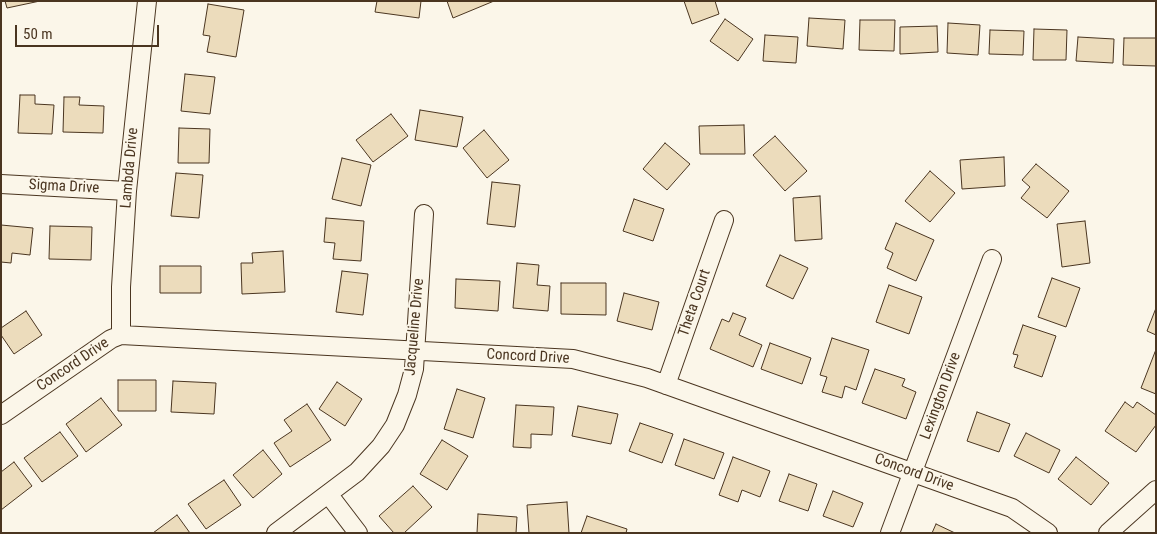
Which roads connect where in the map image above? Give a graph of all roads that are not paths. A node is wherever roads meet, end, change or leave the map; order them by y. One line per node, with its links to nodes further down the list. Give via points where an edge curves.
1 (147, 1): 3 (street, Lambda Drive)
2 (1, 184): 3 (street, Sigma Drive)
3 (127, 191): 7 (street, Lambda Drive, via 120,288)
4 (424, 214): 8 (street, Jacqueline Drive)
5 (724, 220): 9 (street, Theta Court)
6 (992, 259): 11 (street, Lexington Drive)
7 (121, 335): 8 (street, Concord Drive); 10 (street, Concord Drive, via 110,339)
8 (416, 351): 9 (street, Concord Drive, via 573,359); 13 (street, Jacqueline Drive, via 407,396 394,425 381,446 357,472)
9 (666, 385): 11 (street, Concord Drive)
10 (1, 414)
11 (912, 473): 16 (street, Lexington Drive); 17 (street, Concord Drive, via 1012,508)
12 (1156, 490): 18 (street)
13 (330, 494): 14 (street, Jacqueline Drive); 15 (street)
14 (276, 533)
15 (358, 533)
16 (890, 533)
17 (1048, 533)
18 (1108, 533)

